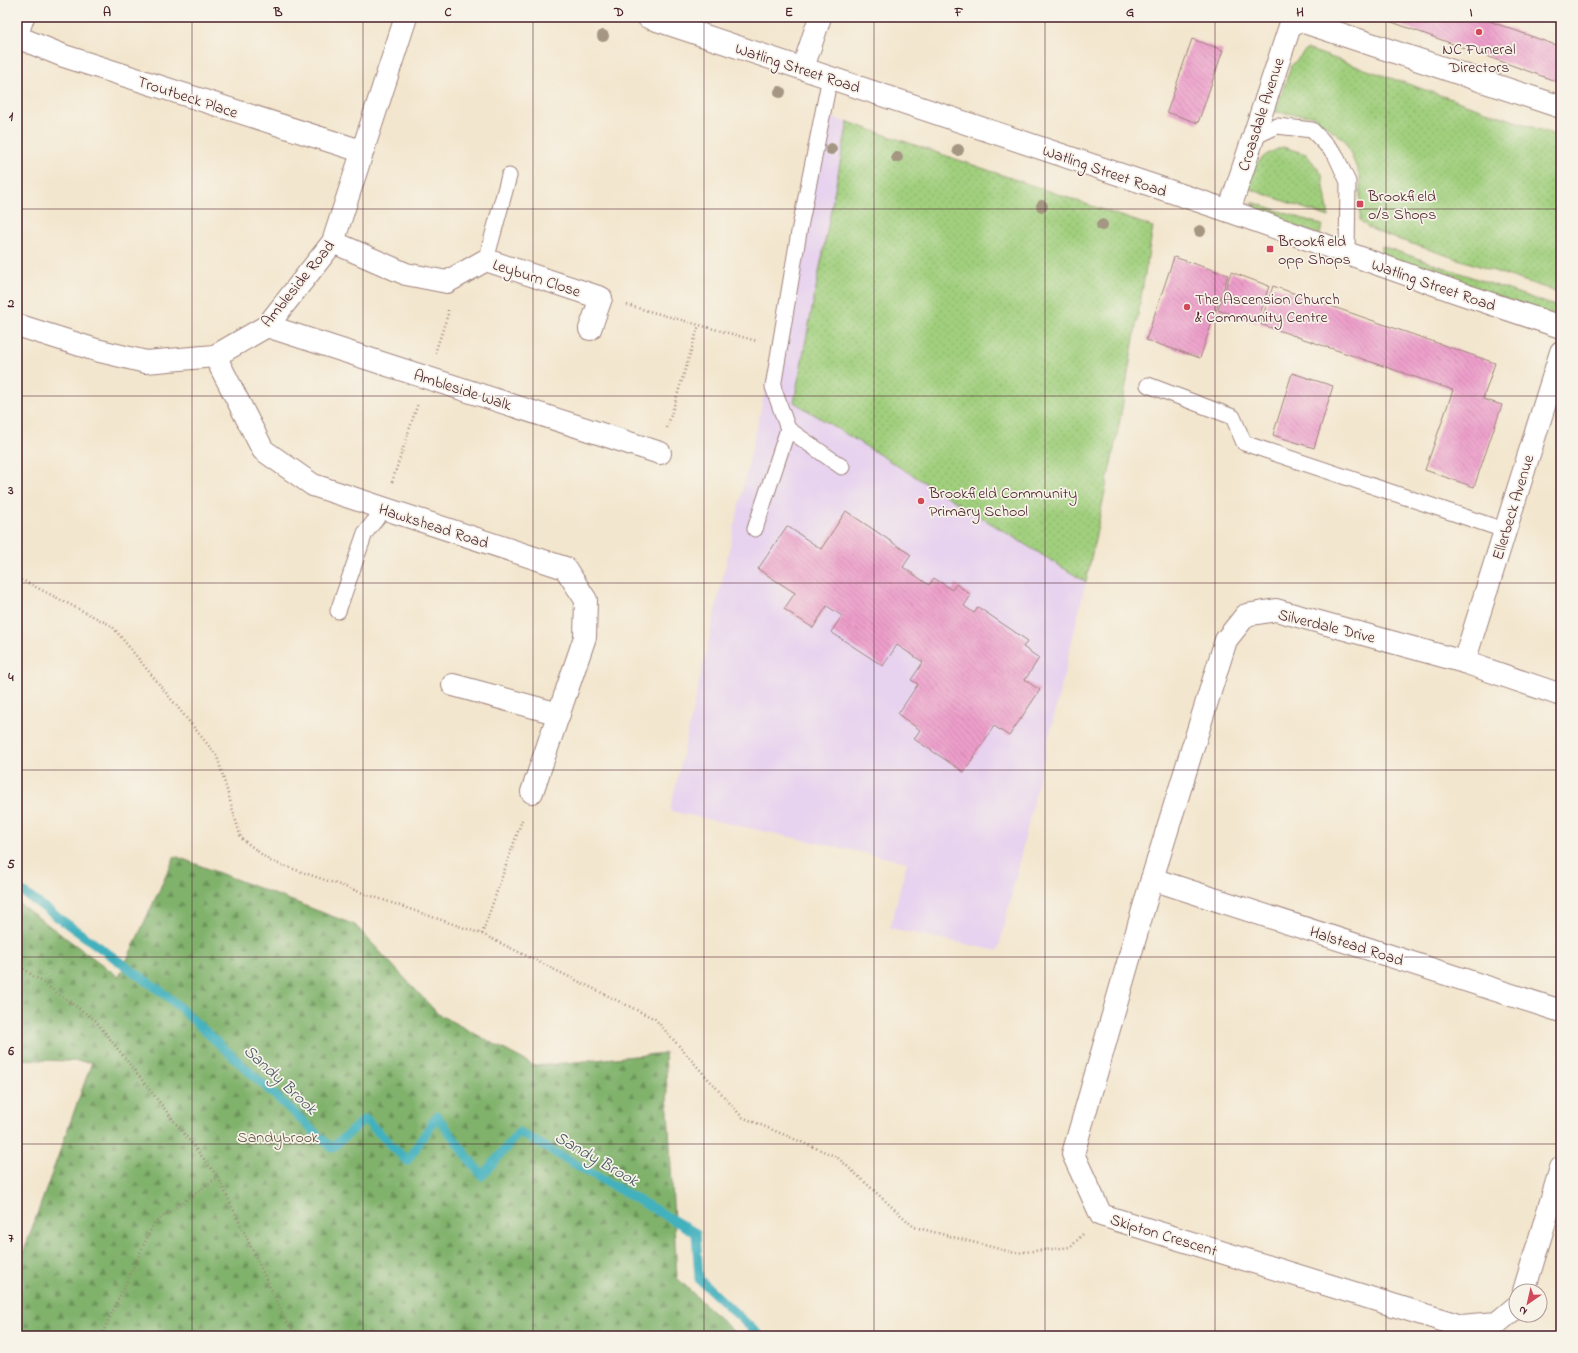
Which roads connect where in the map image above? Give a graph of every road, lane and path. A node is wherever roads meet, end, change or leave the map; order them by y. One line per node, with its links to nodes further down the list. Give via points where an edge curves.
1 (23, 17): 6 (street, Troutbeck Place)
2 (406, 17): 11 (street, Ambleside Road)
3 (648, 17): 7 (street, Watling Street Road)
4 (820, 17): 7 (street)
5 (1292, 17): 9 (street); 10 (street, Croasdale Avenue)
6 (17, 36): 11 (street, Troutbeck Place, via 64,56)
7 (803, 68): 8 (street, Watling Street Road)
8 (830, 77): 13 (street, Watling Street Road); 27 (lane, via 799,232 773,387)
9 (1561, 107)
10 (1252, 138): 13 (street, Croasdale Avenue); 15 (lane, via 1277,126 1312,130 1335,154 1348,182)
11 (361, 151): 14 (street, Ambleside Road)
12 (509, 176): 16 (lane)
13 (1229, 211): 15 (street, Watling Street Road)
14 (333, 242): 16 (street, Leyburn Close, via 406,274 447,282); 20 (street, Ambleside Road)
15 (1347, 254): 21 (street, Watling Street Road)
16 (486, 260): 17 (street, Leyburn Close)
17 (601, 298): 19 (path); 22 (street, Leyburn Close)
18 (17, 325): 25 (street, Ambleside Road, via 96,350 146,362)
19 (699, 325): 23 (path); 28 (path)
20 (267, 326): 25 (street, Ambleside Road); 28 (street, Ambleside Walk)
21 (1561, 327)
22 (590, 329)
23 (759, 342)
24 (1561, 352): 32 (street, Ellerbeck Avenue)
25 (215, 356): 30 (street, Hawkshead Road, via 263,450 313,486)
26 (1148, 385): 32 (lane, via 1234,417 1244,443)
27 (788, 429): 29 (lane); 31 (lane)
28 (660, 453)
29 (842, 468)
30 (384, 509): 34 (lane, via 365,534); 38 (street, Hawkshead Road, via 565,568 586,600 585,637)
31 (755, 529)
32 (1504, 530): 35 (street, Ellerbeck Avenue)
33 (17, 579): 41 (path, via 112,626 217,756 241,838 270,861)
34 (338, 611)
35 (1464, 662): 37 (street, Silverdale Drive); 40 (street, Silverdale Drive, via 1276,610 1246,615 1226,640)
36 (453, 685): 38 (street)
37 (1561, 695)
38 (559, 714): 39 (street, Hawkshead Road)
39 (532, 792): 41 (path)
40 (1152, 879): 43 (street, Halstead Road); 46 (street, Skipton Crescent, via 1073,1154)
41 (482, 934): 46 (path, via 655,1019 742,1117 837,1157 914,1227 1015,1253 1071,1247)
42 (17, 964): 45 (path, via 95,1020)
43 (1561, 1011)
44 (1561, 1168): 47 (street)
45 (218, 1176): 49 (path, via 154,1223); 50 (path, via 287,1323)
46 (1101, 1215): 48 (street, Skipton Crescent, via 1460,1326 1497,1323)
47 (1526, 1283)
48 (1508, 1314)
49 (101, 1336)
50 (299, 1336)

